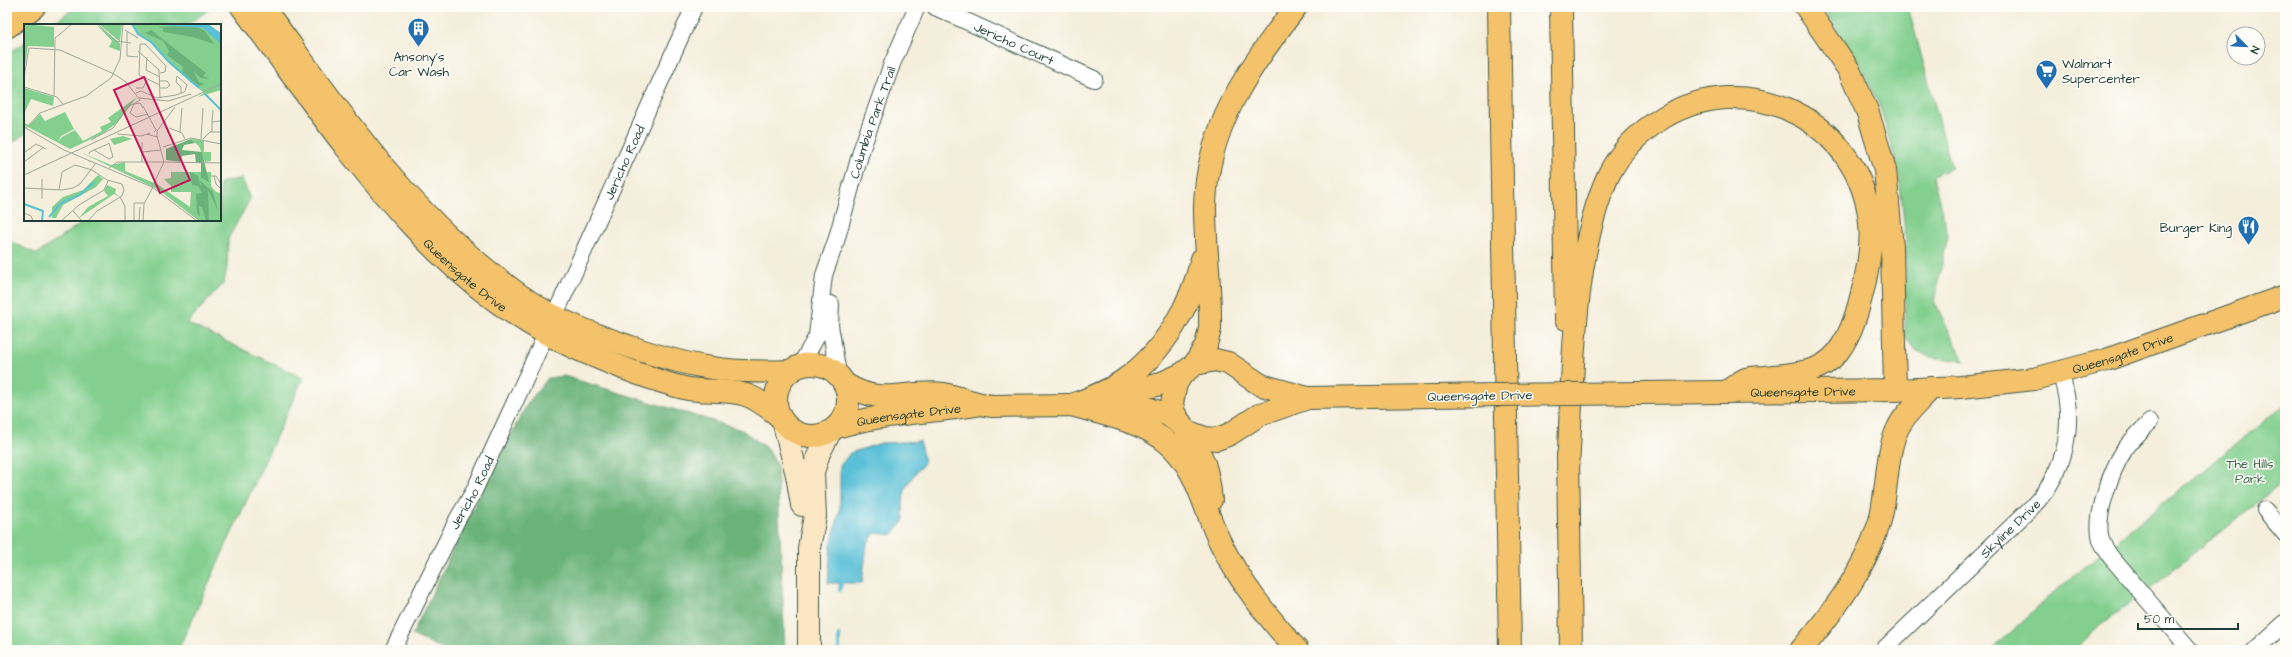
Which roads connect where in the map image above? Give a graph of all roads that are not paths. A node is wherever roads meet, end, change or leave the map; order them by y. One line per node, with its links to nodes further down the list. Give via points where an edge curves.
1 (34, 7): 11 (main road)
2 (242, 7): 16 (main road, Queensgate Drive, via 378,188 413,228 483,291)
3 (263, 7): 16 (main road, Queensgate Drive, via 361,137 422,212)
4 (694, 7): 16 (street, Jericho Road)
5 (916, 7): 13 (street, Columbia Park Trail, via 874,111)
6 (934, 7): 12 (street, Jericho Court)
7 (1296, 7): 14 (main road, via 1248,70 1223,118 1209,168 1205,205)
8 (1499, 7): 40 (main road)
9 (1561, 7): 31 (main road)
10 (1806, 7): 22 (main road, via 1849,70 1868,113 1885,170 1892,247)
11 (7, 27)
12 (1094, 79)
13 (836, 241): 17 (street, Columbia Park Trail, via 824,275 817,336); 20 (street, Columbia Park Trail, via 830,325)
14 (1206, 246): 18 (main road, via 1210,329 1206,345); 26 (main road, via 1190,298 1161,344 1142,366 1124,380)
15 (2285, 296): 19 (main road, Queensgate Drive, via 2106,360)
16 (550, 325): 17 (main road, via 549,329 556,328 604,338 704,368 736,371); 27 (main road, Queensgate Drive, via 606,361 693,390 749,395); 37 (street, Jericho Road, via 474,491 458,518)
17 (795, 368): 20 (main road, via 820,364); 27 (main road, via 778,386 776,396)
18 (1188, 369): 24 (main road, Queensgate Drive, via 1215,360 1228,363 1261,385); 26 (main road, Queensgate Drive, via 1157,385); 29 (main road, via 1173,394 1174,413)
19 (2060, 373): 21 (main road, Queensgate Drive, via 2009,383); 43 (street, Skyline Drive, via 2067,397 2069,418 2060,466 2050,486)
20 (841, 379): 25 (main road, Queensgate Drive, via 863,394 876,397 937,394); 30 (main road, via 848,395 848,406 844,418)
21 (1931, 388): 22 (main road, Queensgate Drive); 42 (main road, via 1898,428 1892,446 1879,523 1858,572 1840,603)
22 (1895, 390): 23 (main road, Queensgate Drive)
23 (1727, 391): 24 (main road, Queensgate Drive, bridge); 31 (main road, via 1747,379 1814,369 1822,366 1836,354 1856,315 1871,246 1870,217 1862,188 1847,158 1834,142 1807,118 1787,108 1742,97 1695,103 1668,114 1637,137 1622,153 1610,173 1593,222 1579,305)
24 (1308, 398): 29 (main road, via 1259,415 1230,434 1217,439 1205,438)
25 (980, 405): 26 (main road, Queensgate Drive); 30 (main road, Queensgate Drive, via 877,418)
26 (1072, 405): 29 (main road, Queensgate Drive, via 1117,409 1148,408 1168,415); 34 (main road, via 1135,424 1157,435 1171,446 1191,472)
27 (781, 420): 30 (main road, via 792,431 811,437); 35 (main road, via 798,480)
28 (2150, 422): 44 (street, via 2135,437 2117,463 2102,507 2101,539 2110,556)
29 (1183, 427): 34 (main road, via 1197,445 1208,470 1213,518)
30 (834, 429): 35 (main road, via 823,443 814,467 815,516)
31 (1568, 471): 41 (main road)
32 (2265, 510): 33 (street)
33 (2285, 534)
34 (1220, 542): 39 (main road, via 1254,599)
35 (809, 548): 38 (main road)
36 (2285, 623): 45 (street)
37 (393, 650)
38 (809, 650)
39 (1297, 650)
40 (1510, 650)
41 (1571, 650)
42 (1801, 650)
43 (1883, 650)
44 (2190, 650)
45 (2255, 650)

